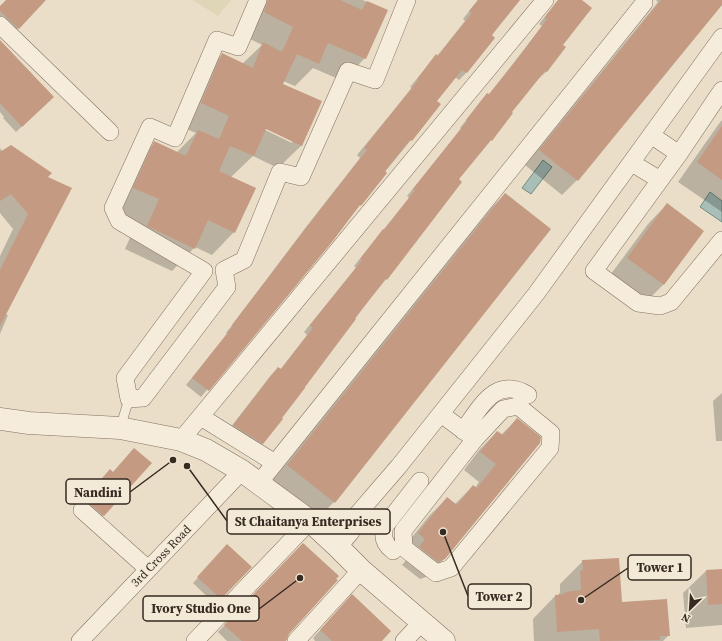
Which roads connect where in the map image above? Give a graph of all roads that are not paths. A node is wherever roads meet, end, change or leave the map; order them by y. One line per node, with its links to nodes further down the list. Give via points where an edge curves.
1 (258, 0): 14 (street, via 238,47 217,40 175,138 150,127 113,208 119,221)
2 (408, 0): 14 (street, via 375,80 348,71 301,177 280,172 244,260)
3 (545, 0): 20 (street)
4 (644, 2): 25 (street)
5 (0, 25): 8 (street)
6 (722, 37): 9 (street)
7 (722, 90): 10 (street)
8 (110, 132)
9 (650, 135): 10 (street); 11 (street)
10 (679, 154): 12 (street)
11 (632, 163): 12 (street); 19 (street, via 536,294)
12 (660, 180): 15 (street)
13 (722, 240): 15 (street, via 671,302 660,306 638,303)
14 (214, 270): 18 (street, via 125,378); 18 (street, via 227,286 144,398)
15 (594, 270): 16 (street, via 590,274 593,281)
16 (622, 301)
17 (528, 395): 23 (street, via 508,388 492,394)
18 (129, 399): 22 (lane)
19 (440, 414): 23 (street); 26 (street)
20 (202, 417): 24 (street); 25 (street)
21 (0, 418): 22 (street, via 29,423)
22 (120, 428): 24 (street)
23 (469, 435): 30 (street); 30 (street, via 503,409 518,406 551,433 550,448 452,568 436,573 404,548 403,531)
24 (181, 440): 27 (street, via 206,450)
25 (275, 463): 29 (street)
26 (399, 466): 28 (street); 33 (street, via 355,517 351,532)
27 (242, 471): 29 (street); 35 (street, 3rd Cross Road)
28 (420, 481): 30 (street); 34 (street, via 384,526 384,540)
29 (259, 483): 32 (street)
30 (433, 492)
31 (82, 510): 35 (street)
32 (310, 521): 33 (street); 39 (street)
33 (334, 543): 36 (street)
34 (393, 551)
35 (148, 569): 38 (street, 3rd Cross Road)
36 (361, 570): 37 (street); 40 (street)
37 (422, 622): 41 (street); 42 (street)
38 (80, 641)
39 (195, 641)
40 (296, 641)
41 (404, 641)
42 (444, 641)

